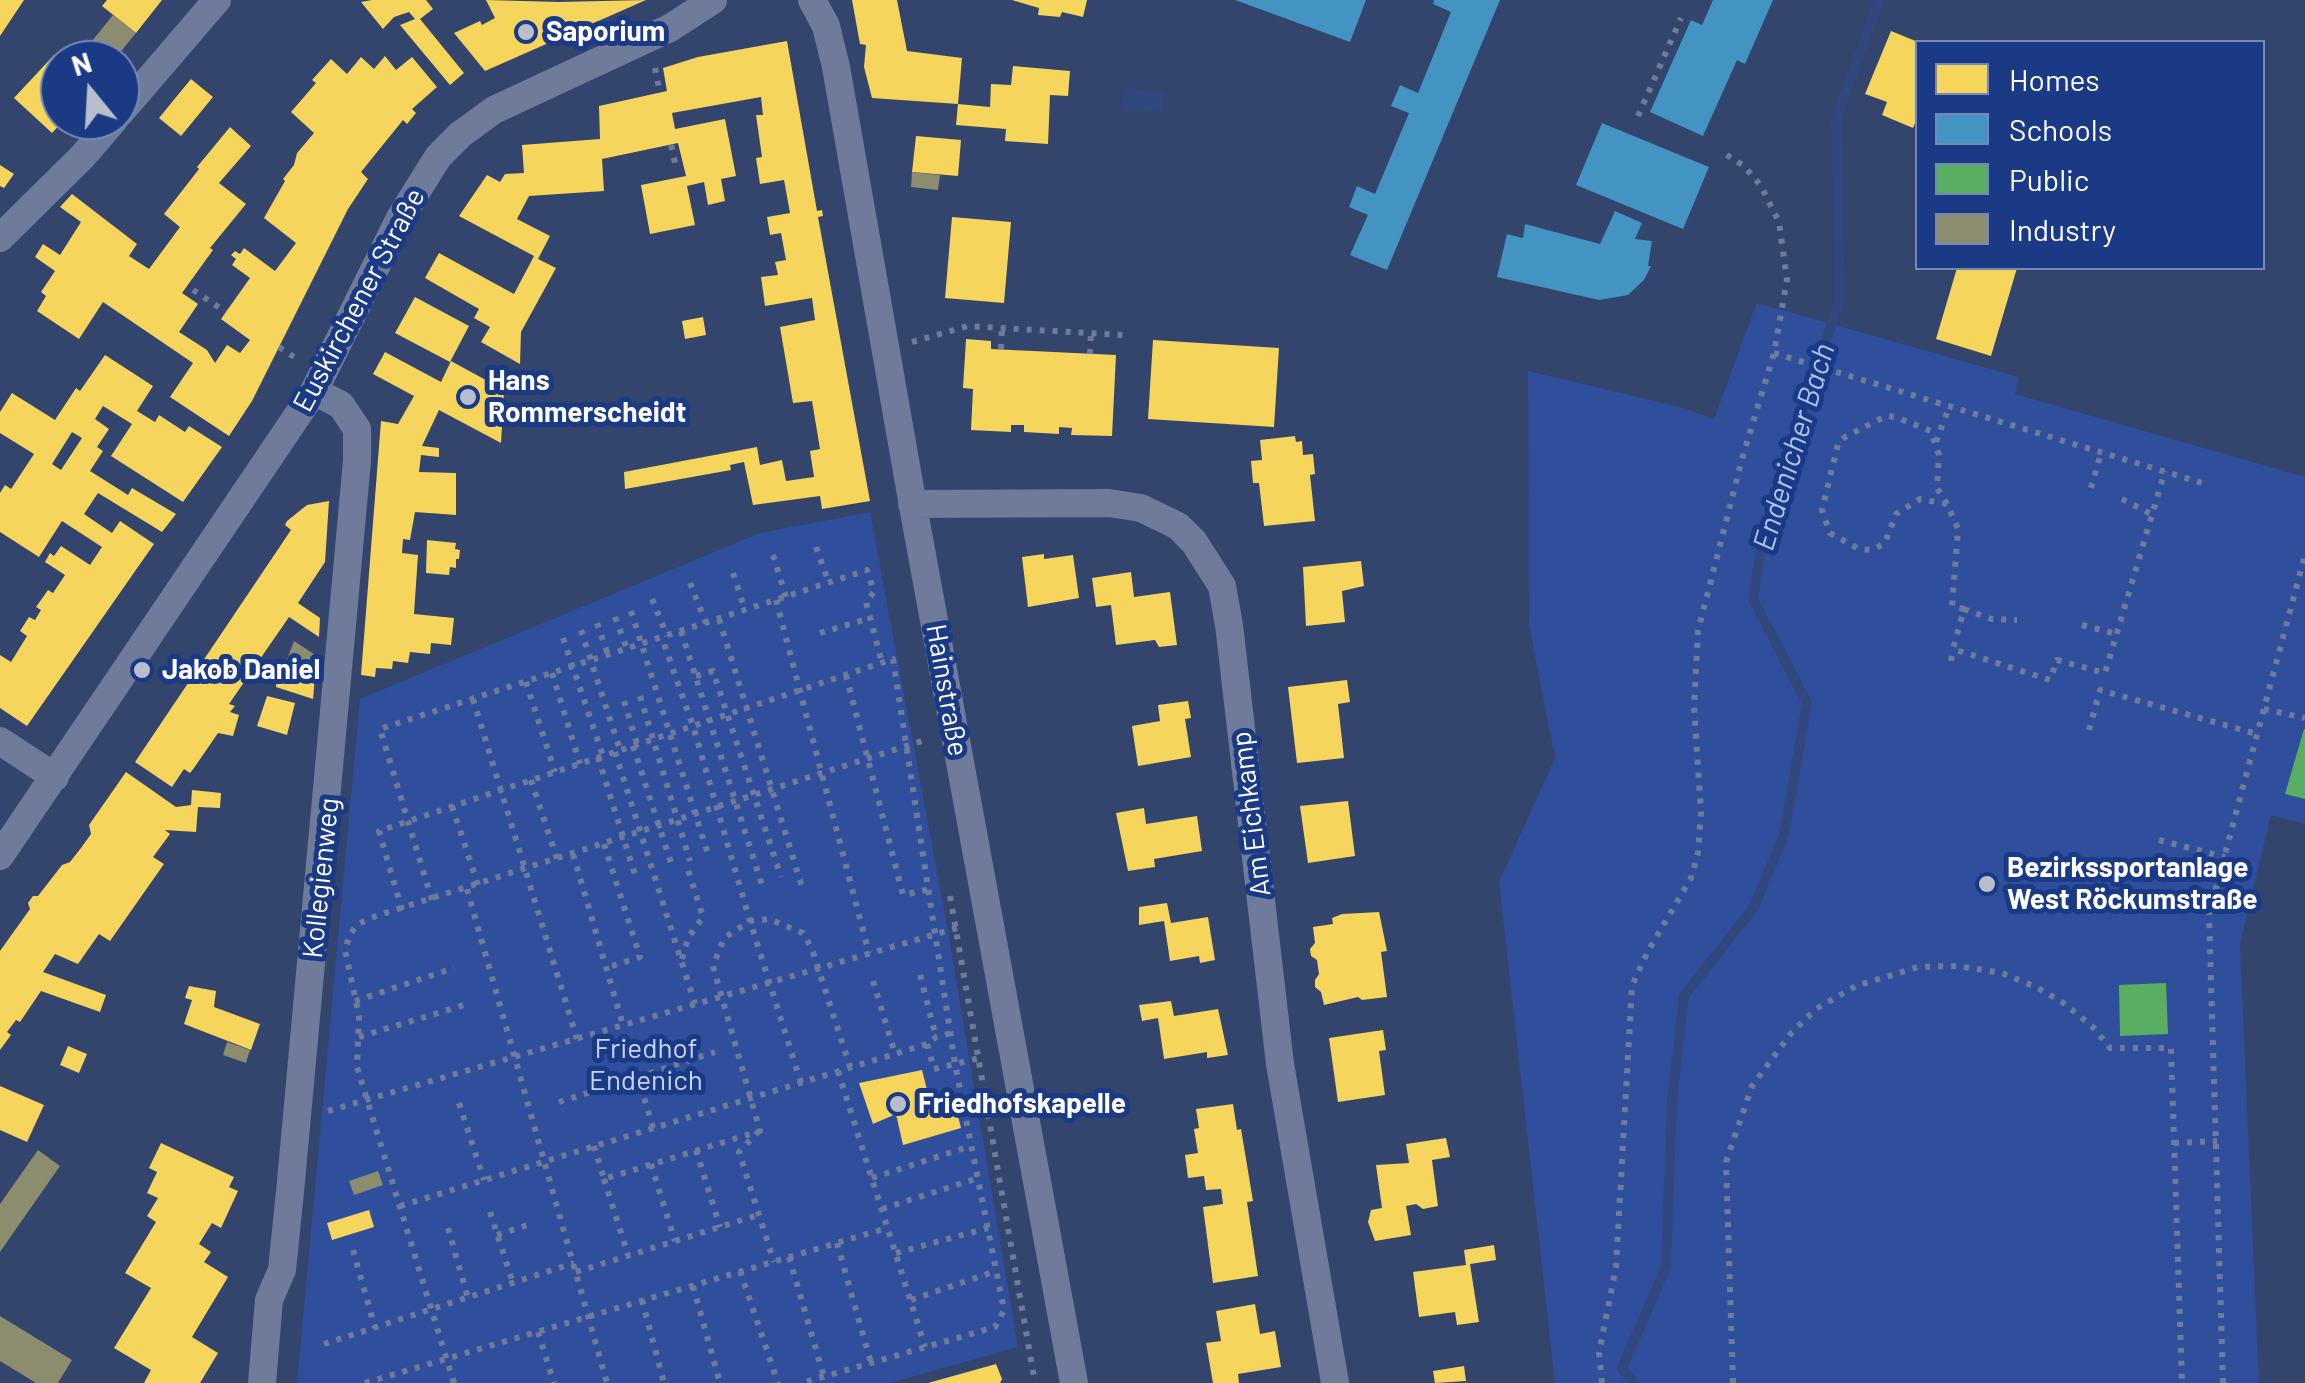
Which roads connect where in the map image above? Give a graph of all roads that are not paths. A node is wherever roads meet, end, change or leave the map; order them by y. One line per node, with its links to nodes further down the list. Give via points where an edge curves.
1 (217, 0): 4 (street)
2 (713, 0): 7 (street, Euskirchener Straße, via 670,28 494,110 461,134 420,183)
3 (812, 0): 8 (street, Hainstraße, via 836,67)
4 (140, 90)
5 (95, 140): 6 (street)
6 (0, 238)
7 (314, 391): 10 (street, Euskirchener Straße); 12 (street, Kollegienweg, via 341,404 358,429 357,462 288,1212 282,1270 269,1300)
8 (912, 504): 13 (street, Hainstraße); 14 (street, Am Eichkamp, via 1141,508 1178,526 1222,586 1280,1064)
9 (0, 741): 10 (street)
10 (55, 777): 11 (street, Euskirchener Straße)
11 (0, 856)
12 (262, 1383)
13 (1074, 1383)
14 (1335, 1383)

